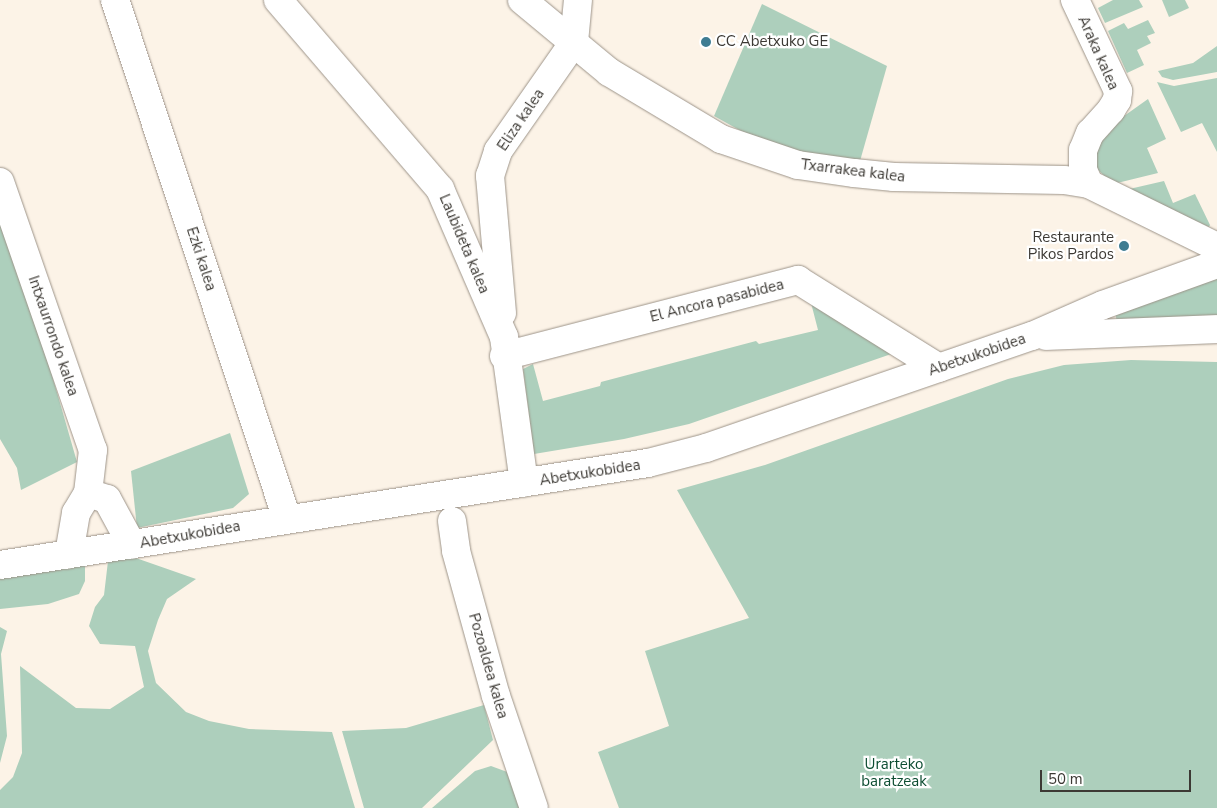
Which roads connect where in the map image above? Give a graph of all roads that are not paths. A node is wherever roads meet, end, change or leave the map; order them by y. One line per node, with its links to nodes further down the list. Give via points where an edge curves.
1 (115, 0): 17 (street, Ezki kalea)
2 (278, 0): 13 (street, Laubideta kalea, via 440,189)
3 (522, 0): 6 (street, Txarrakea kalea)
4 (578, 0): 6 (street, Eliza kalea)
5 (1075, 0): 8 (street, Araka kalea, via 1118,91 1117,100 1090,133 1083,150 1082,170)
6 (574, 42): 8 (street, Txarrakea kalea, via 609,72 721,139 798,166 894,177 1064,180); 13 (street, Eliza kalea, via 498,151 490,176)
7 (0, 182): 16 (street, Intxaurrondo kalea, via 93,450)
8 (1089, 184): 9 (street, Txarrakea kalea)
9 (1217, 247)
10 (1217, 264): 12 (street, Abetxukobidea, via 1103,305)
11 (1217, 329): 12 (street, Abetxukobidea)
12 (1032, 336): 14 (street, Abetxukobidea)
13 (504, 346): 14 (street, El Ancora pasabidea, via 798,280); 15 (street, Laubideta kalea)
14 (939, 368): 15 (street, Abetxukobidea, via 706,448 640,465)
15 (524, 483): 17 (street, Abetxukobidea)
16 (88, 493): 19 (street, via 107,499); 20 (street, Intxaurrondo kalea, via 76,513)
17 (287, 519): 19 (street, Abetxukobidea)
18 (452, 521): 22 (street, Pozoaldea kalea, via 456,551 496,696)
19 (132, 545): 20 (street, Abetxukobidea)
20 (69, 554): 21 (street, Abetxukobidea)
21 (0, 565)
22 (534, 808)

